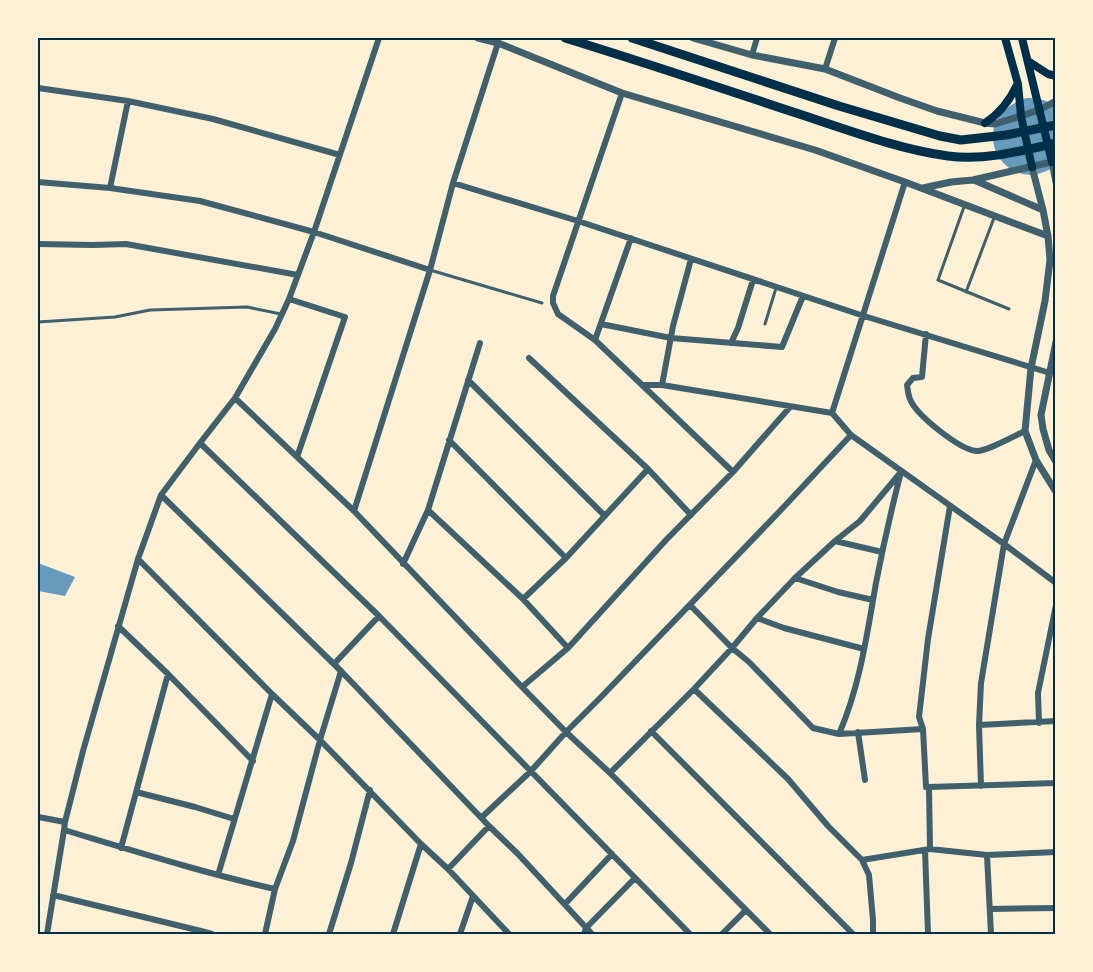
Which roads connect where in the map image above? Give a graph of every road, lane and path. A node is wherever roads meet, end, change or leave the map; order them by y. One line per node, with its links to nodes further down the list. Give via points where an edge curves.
1 (379, 38): 25 (street)
2 (478, 38): 10 (street)
3 (565, 38): 24 (highway, via 862,135 949,157 1021,152)
4 (632, 38): 23 (highway, via 924,133 961,140)
5 (693, 38): 11 (street)
6 (757, 38): 11 (street)
7 (835, 38): 13 (street)
8 (1005, 38): 15 (main road)
9 (1022, 38): 12 (main road)
10 (498, 43): 17 (street); 32 (street)
11 (752, 56): 13 (street)
12 (1028, 61): 14 (main road); 20 (main road)
13 (825, 69): 22 (street, via 937,111)
14 (1056, 76)
15 (1018, 84): 21 (main road); 22 (main road, via 1001,109)
16 (38, 88): 18 (street)
17 (622, 93): 30 (street, via 815,150); 38 (street)
18 (128, 101): 25 (street, via 213,119); 33 (street)
19 (1056, 101): 20 (street)
20 (1039, 110): 21 (street); 26 (main road)
21 (1021, 116): 22 (street); 27 (main road)
22 (985, 123)
23 (1056, 125)
24 (1056, 143)
25 (340, 155): 39 (street)
26 (1054, 162): 27 (street); 31 (street)
27 (1032, 167): 28 (street); 36 (street)
28 (973, 180): 34 (street); 36 (street)
29 (38, 182): 33 (street)
30 (905, 182): 34 (street); 54 (street)
31 (1056, 182)
32 (453, 183): 38 (street); 44 (street)
33 (110, 188): 39 (street, via 200,201)
34 (923, 189): 35 (street)
35 (965, 204): 37 (street); 48 (lane, via 938,280)
36 (1043, 210): 40 (street)
37 (995, 216): 40 (street); 48 (lane)
38 (578, 221): 41 (street); 60 (street, via 553,296 558,314)
39 (314, 232): 44 (street); 45 (street)
40 (1048, 236): 65 (street, via 1050,260 1045,302)
41 (631, 238): 43 (street); 56 (street)
42 (38, 244): 45 (street, via 126,244)
43 (691, 259): 46 (street); 59 (street)
44 (430, 270): 51 (lane); 87 (street)
45 (298, 275): 50 (street)
46 (753, 280): 47 (street); 63 (street)
47 (776, 288): 49 (street); 57 (lane)
48 (966, 292): 52 (lane)
49 (803, 296): 54 (street); 63 (street, via 782,346)
50 (289, 299): 53 (street); 77 (street, via 345,317)
51 (542, 303)
52 (1009, 309)
53 (281, 314): 55 (lane, via 247,307 150,310 115,318); 70 (street)
54 (864, 316): 58 (street); 72 (street)
55 (38, 322)
56 (601, 324): 59 (street); 60 (street)
57 (765, 324)
58 (926, 334): 65 (street); 73 (street, via 922,377 913,378 907,385 910,401 926,421 975,451)
59 (671, 338): 63 (street); 69 (street)
60 (595, 340): 68 (street)
61 (1056, 342): 66 (street)
62 (480, 343): 67 (street)
63 (731, 343)
64 (529, 358): 80 (street)
65 (1031, 368): 66 (street); 73 (street)
66 (1050, 373): 79 (street, via 1041,415 1049,450)
67 (468, 380): 75 (street); 89 (street)
68 (644, 385): 69 (street); 81 (street)
69 (662, 385): 71 (street)
70 (235, 398): 76 (street); 77 (street)
71 (790, 407): 72 (street); 81 (street)
72 (832, 413): 74 (street)
73 (1025, 431): 78 (street)
74 (851, 435): 82 (street); 100 (street)
75 (449, 440): 86 (street); 93 (street)
76 (200, 443): 84 (street); 102 (street)
77 (297, 457): 87 (street)
78 (1036, 460): 83 (street); 91 (street)
79 (1056, 462)
80 (648, 469): 88 (street); 89 (street)
81 (733, 472): 88 (street)
82 (901, 472): 85 (street); 90 (street, via 860,521); 92 (street)
83 (1056, 492)
84 (161, 495): 94 (street); 108 (street)
85 (950, 506): 91 (street); 117 (street, via 928,639 920,717)
86 (428, 510): 95 (street); 98 (street)
87 (354, 511): 95 (street)
88 (691, 515): 105 (street)
89 (605, 516): 93 (street)
90 (835, 541): 92 (street); 96 (street)
91 (1004, 544): 97 (street); 116 (street, via 981,683)
92 (882, 552): 99 (street)
93 (566, 558): 98 (street)
94 (138, 559): 104 (street); 113 (street)
95 (403, 564): 111 (street)
96 (795, 578): 99 (street); 103 (street)
97 (1056, 583)
98 (523, 599): 105 (street)
99 (873, 600): 107 (street)
100 (690, 605): 106 (street); 119 (street)
101 (1056, 605): 115 (street, via 1038,693)
102 (379, 616): 108 (street); 124 (street)
103 (757, 618): 106 (street); 107 (street)
104 (118, 626): 110 (street); 135 (street)
105 (568, 648): 111 (street)
106 (732, 648): 112 (street); 121 (street, via 813,728)
107 (864, 649): 121 (street, via 850,710)
108 (334, 664): 109 (street)
109 (341, 671): 122 (street); 133 (street)
110 (168, 674): 123 (street); 131 (street)
111 (522, 687): 119 (street)
112 (694, 689): 118 (street); 144 (street, via 788,779)
113 (272, 694): 122 (street); 123 (street)
114 (1056, 722): 115 (street)
115 (1039, 723): 116 (street)
116 (979, 724): 128 (street)
117 (923, 729): 120 (street); 129 (street)
118 (651, 731): 125 (street); 168 (street)
119 (566, 732): 124 (street); 125 (street)
120 (858, 732): 121 (street); 126 (street)
121 (839, 734)
122 (320, 740): 130 (street); 148 (street, via 293,841)
123 (253, 761): 134 (street)
124 (531, 771): 133 (street); 142 (street)
125 (610, 773): 154 (street)
126 (865, 780)
127 (1056, 783): 128 (street)
128 (981, 786): 129 (street)
129 (929, 787): 140 (street)
130 (370, 790): 138 (street); 160 (street)
131 (136, 792): 134 (street); 139 (street)
132 (38, 817): 135 (street)
133 (482, 817): 136 (street)
134 (234, 819): 146 (street)
135 (64, 822): 137 (street)
136 (489, 826): 145 (street); 151 (street)
137 (64, 830): 139 (street); 149 (street)
138 (421, 844): 145 (street); 161 (street)
139 (121, 848): 146 (street)
140 (928, 850): 143 (street); 144 (street); 170 (street)
141 (1056, 852): 143 (street)
142 (612, 854): 147 (street); 151 (street)
143 (987, 855): 153 (street)
144 (862, 860): 169 (street, via 869,875)
145 (448, 869): 150 (street)
146 (218, 875): 148 (street)
147 (635, 878): 155 (street); 165 (street)
148 (275, 889): 159 (street)
149 (53, 895): 156 (street); 157 (street)
150 (473, 896): 162 (street); 163 (street)
151 (565, 904): 155 (street)
152 (1056, 908): 153 (street)
153 (990, 909): 171 (street)
154 (746, 910): 166 (street); 167 (street)
155 (585, 931): 164 (street)
156 (200, 933): 158 (street)
157 (47, 934)
158 (212, 934)
159 (265, 934)
160 (329, 934)
161 (393, 934)
162 (460, 934)
163 (509, 934)
164 (592, 934)
165 (690, 934)
166 (722, 934)
167 (770, 934)
168 (854, 934)
169 (873, 934)
170 (928, 934)
171 (991, 934)

